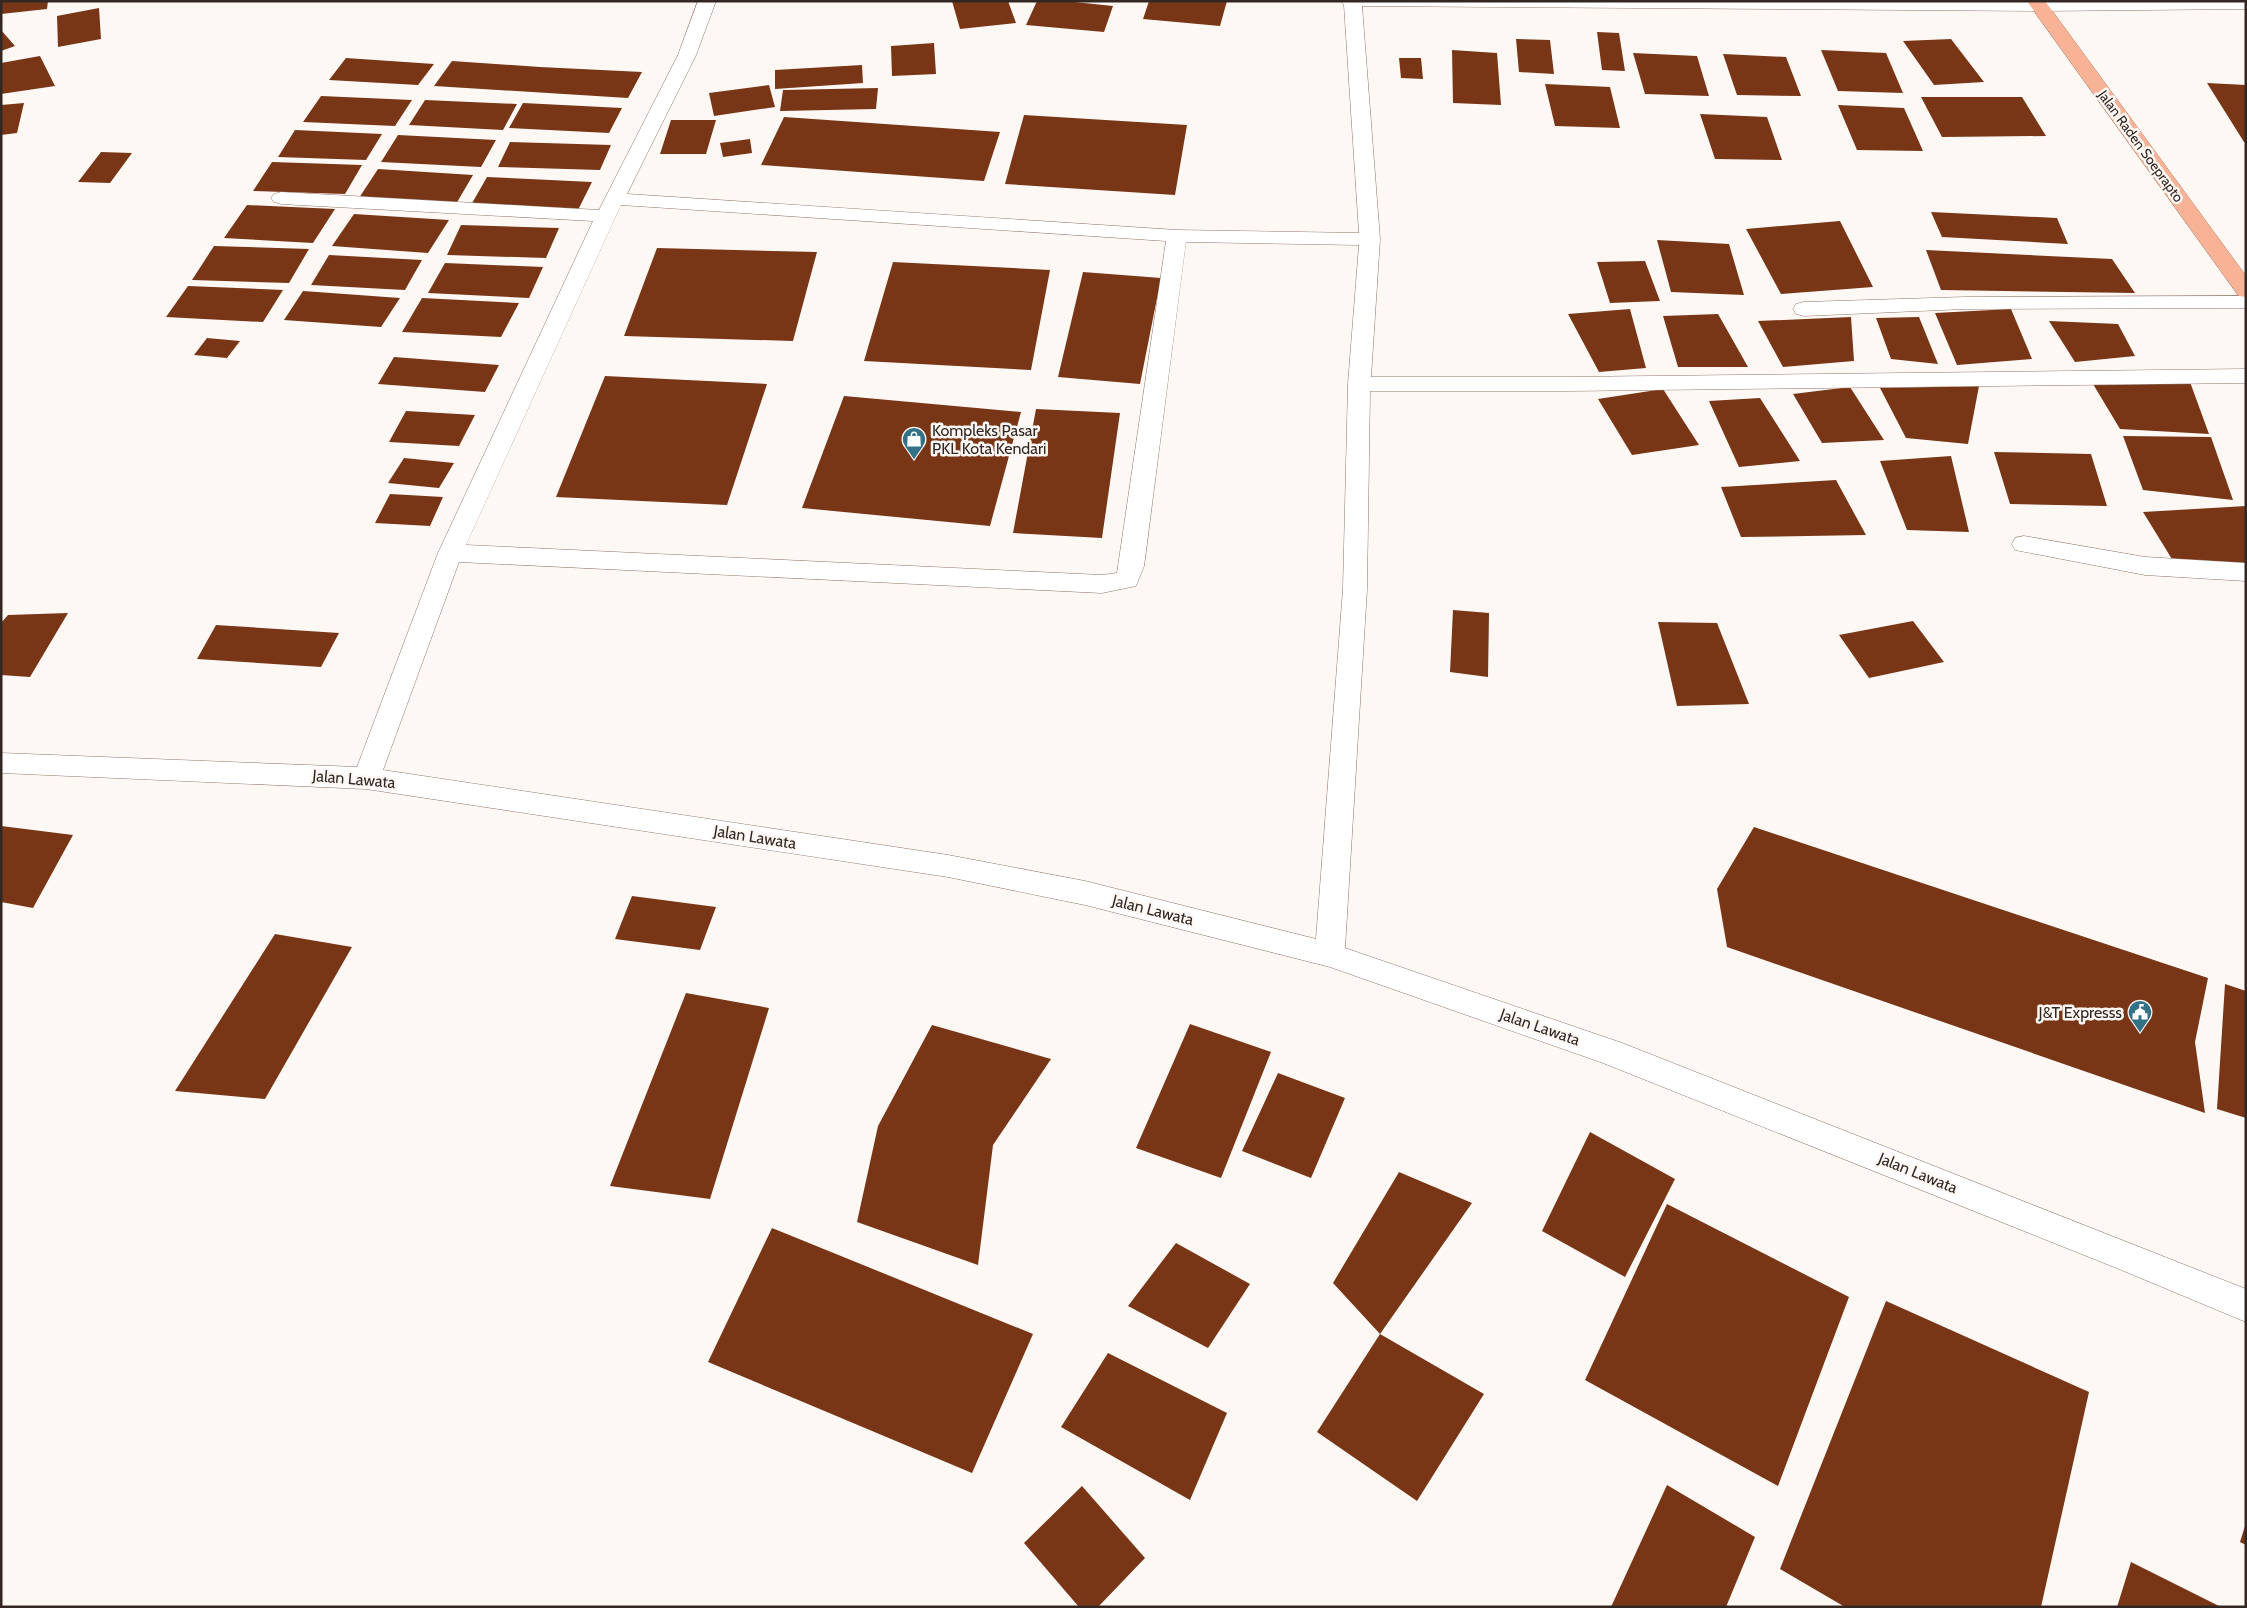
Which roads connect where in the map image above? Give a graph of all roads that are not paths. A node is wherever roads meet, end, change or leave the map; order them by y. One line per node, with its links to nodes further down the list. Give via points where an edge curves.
1 (707, 1): 6 (street, via 687,55)
2 (1351, 2): 3 (street); 8 (street)
3 (2038, 4): 4 (street); 9 (highway, Jalan Raden Soeprapto)
4 (2246, 4)
5 (282, 198): 6 (street)
6 (611, 208): 7 (street); 15 (street)
7 (1177, 236): 8 (street); 15 (street, via 1132,566 1127,580 1102,584)
8 (1370, 239): 13 (street)
9 (2246, 291)
10 (2246, 302): 11 (street, via 1965,303)
11 (1804, 309)
12 (2246, 376): 13 (street)
13 (1359, 384): 19 (street, via 1355,589)
14 (2024, 544): 16 (street, via 2145,566)
15 (450, 553): 18 (street)
16 (2246, 572)
17 (1, 763): 18 (street, Jalan Lawata)
18 (366, 778): 19 (street, Jalan Lawata, via 948,866 1085,894)
19 (1330, 955): 20 (street, Jalan Lawata, via 1611,1052)
20 (2246, 1306)

